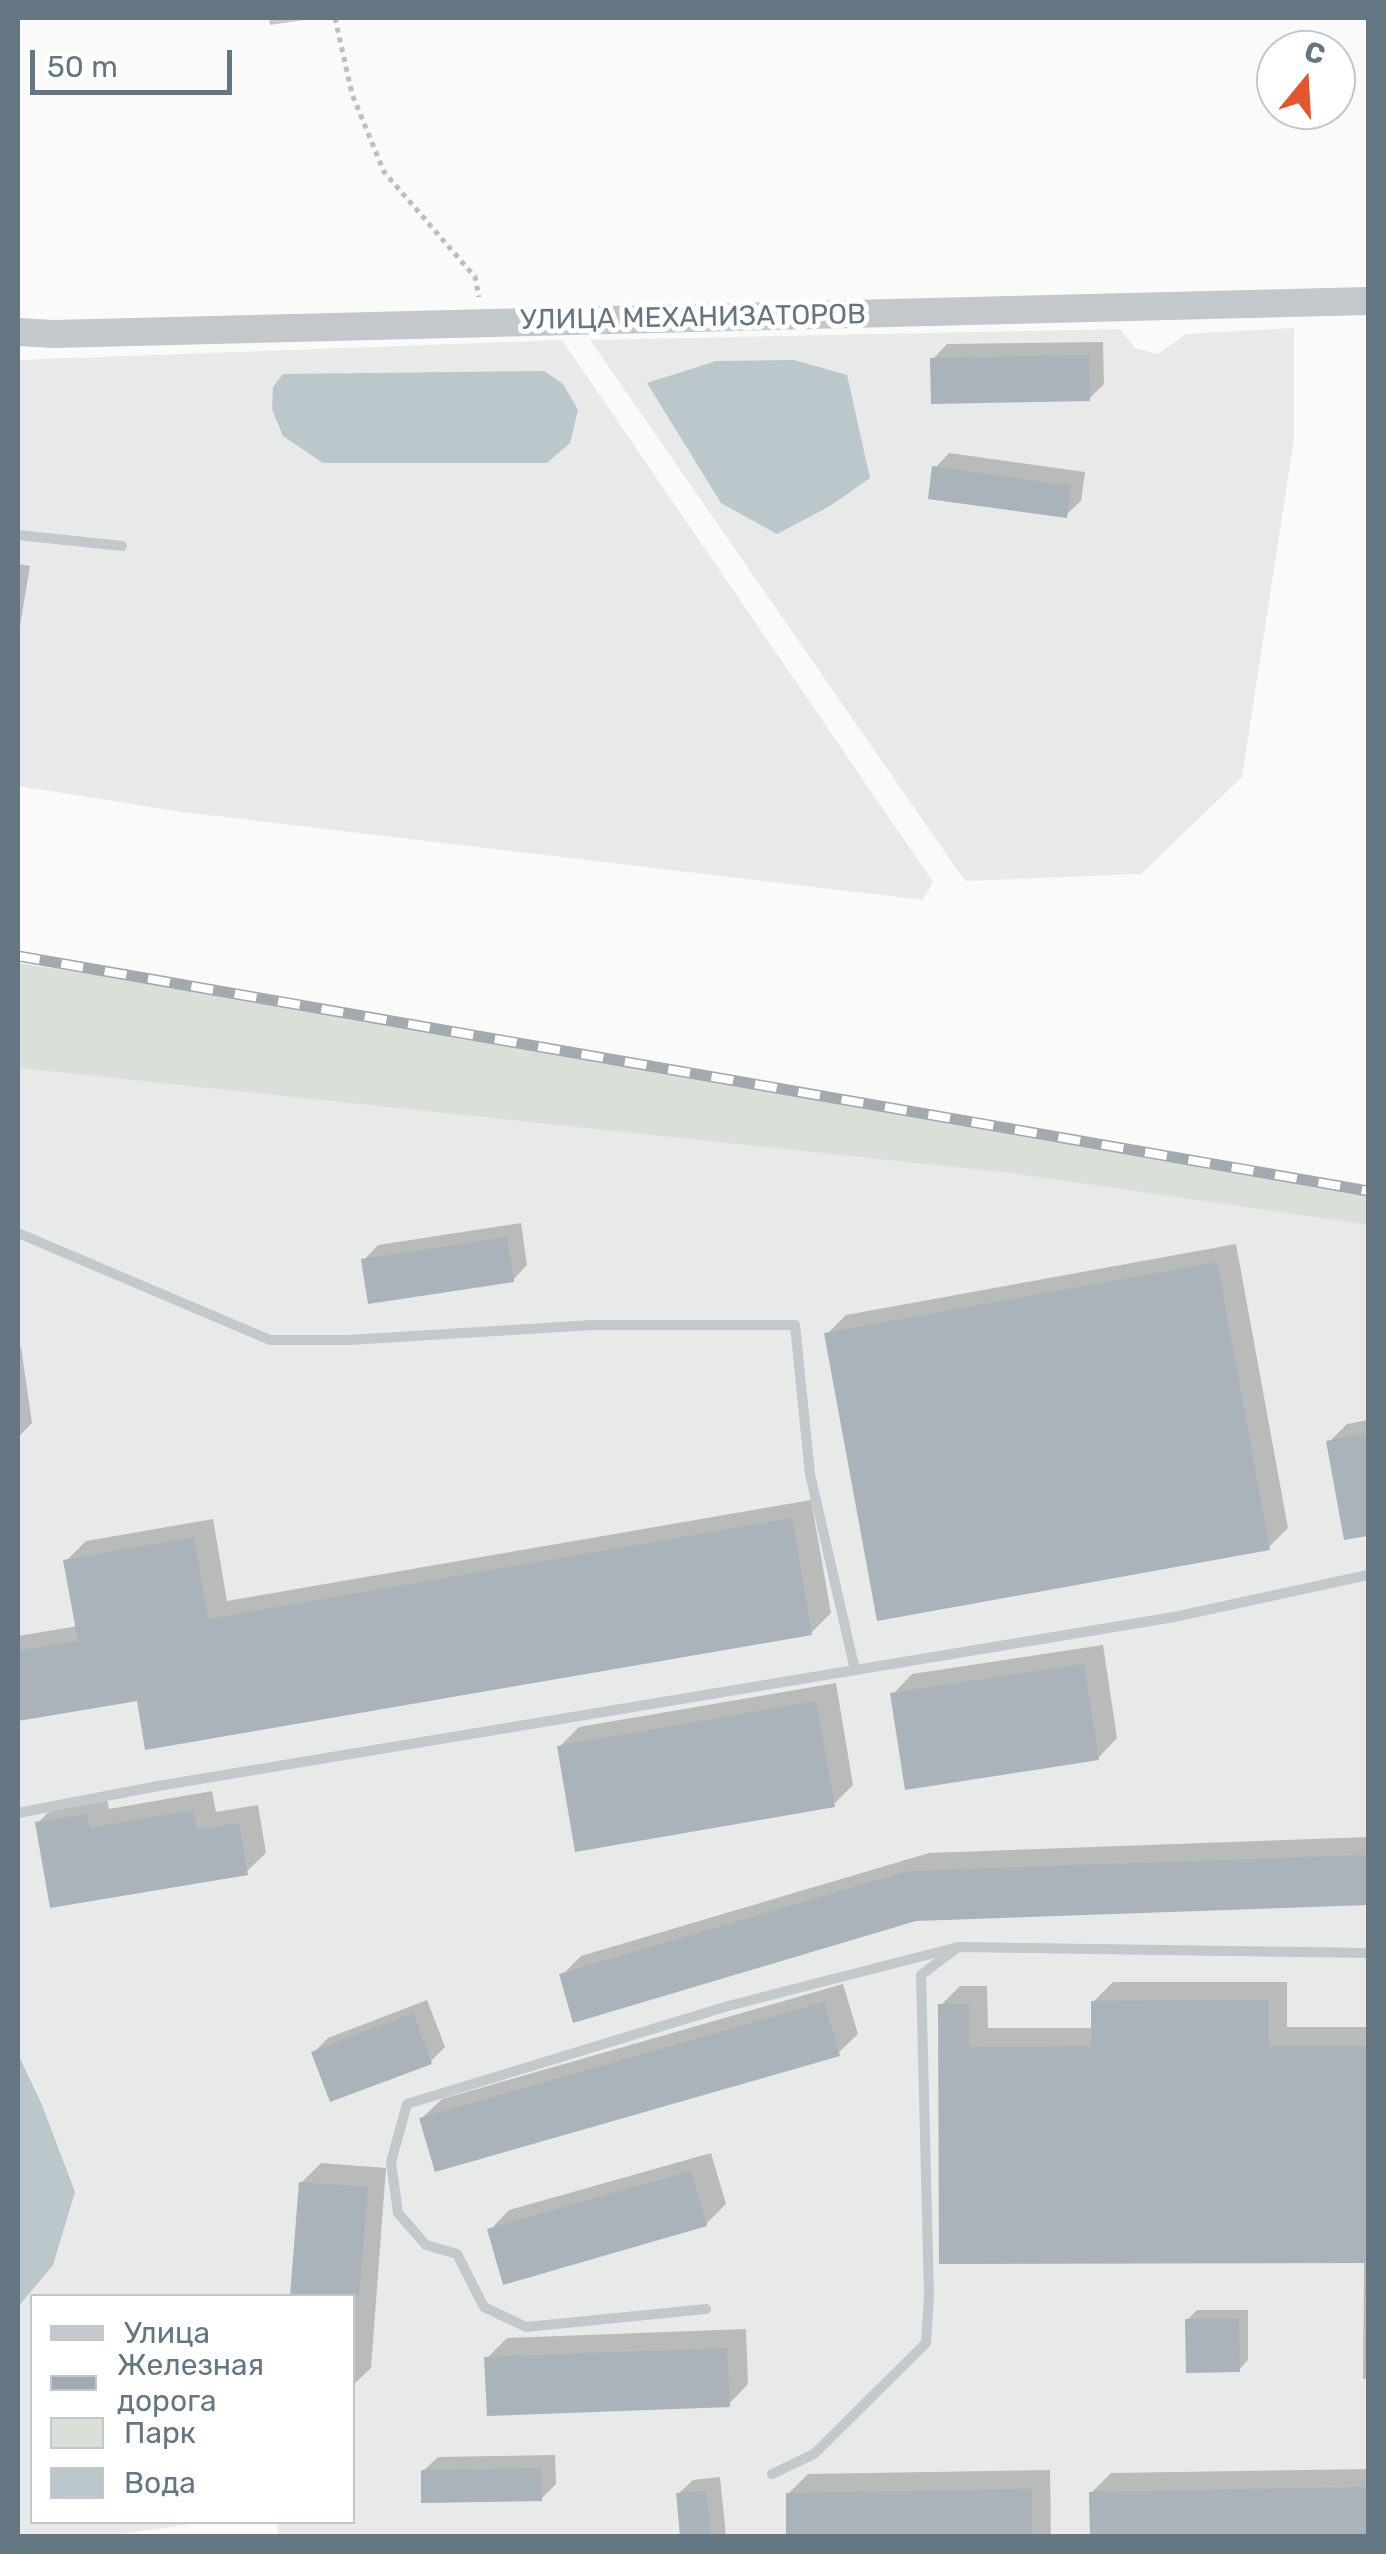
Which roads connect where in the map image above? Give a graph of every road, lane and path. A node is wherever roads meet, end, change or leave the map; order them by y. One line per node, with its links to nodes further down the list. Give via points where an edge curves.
1 (335, 18): 3 (path, via 352,94 384,172 474,277)
2 (1368, 301): 3 (street, УЛИЦА МЕХАНИЗАТОРОВ)
3 (484, 323): 4 (street, УЛИЦА МЕХАНИЗАТОРОВ)
4 (18, 332)
5 (18, 535): 6 (lane)
6 (122, 546)
7 (18, 1234): 9 (lane, via 270,1340 593,1325 795,1324 810,1474)
8 (1368, 1575): 9 (lane, via 1174,1617)
9 (855, 1670): 10 (lane)
10 (18, 1813)
11 (958, 1947): 12 (lane); 13 (lane, via 728,2006 407,2104 392,2162 398,2213 426,2244 457,2254 484,2307 526,2328); 14 (lane, via 921,1975 926,2343 814,2454)
12 (1368, 1953)
13 (706, 2309)
14 (772, 2474)

